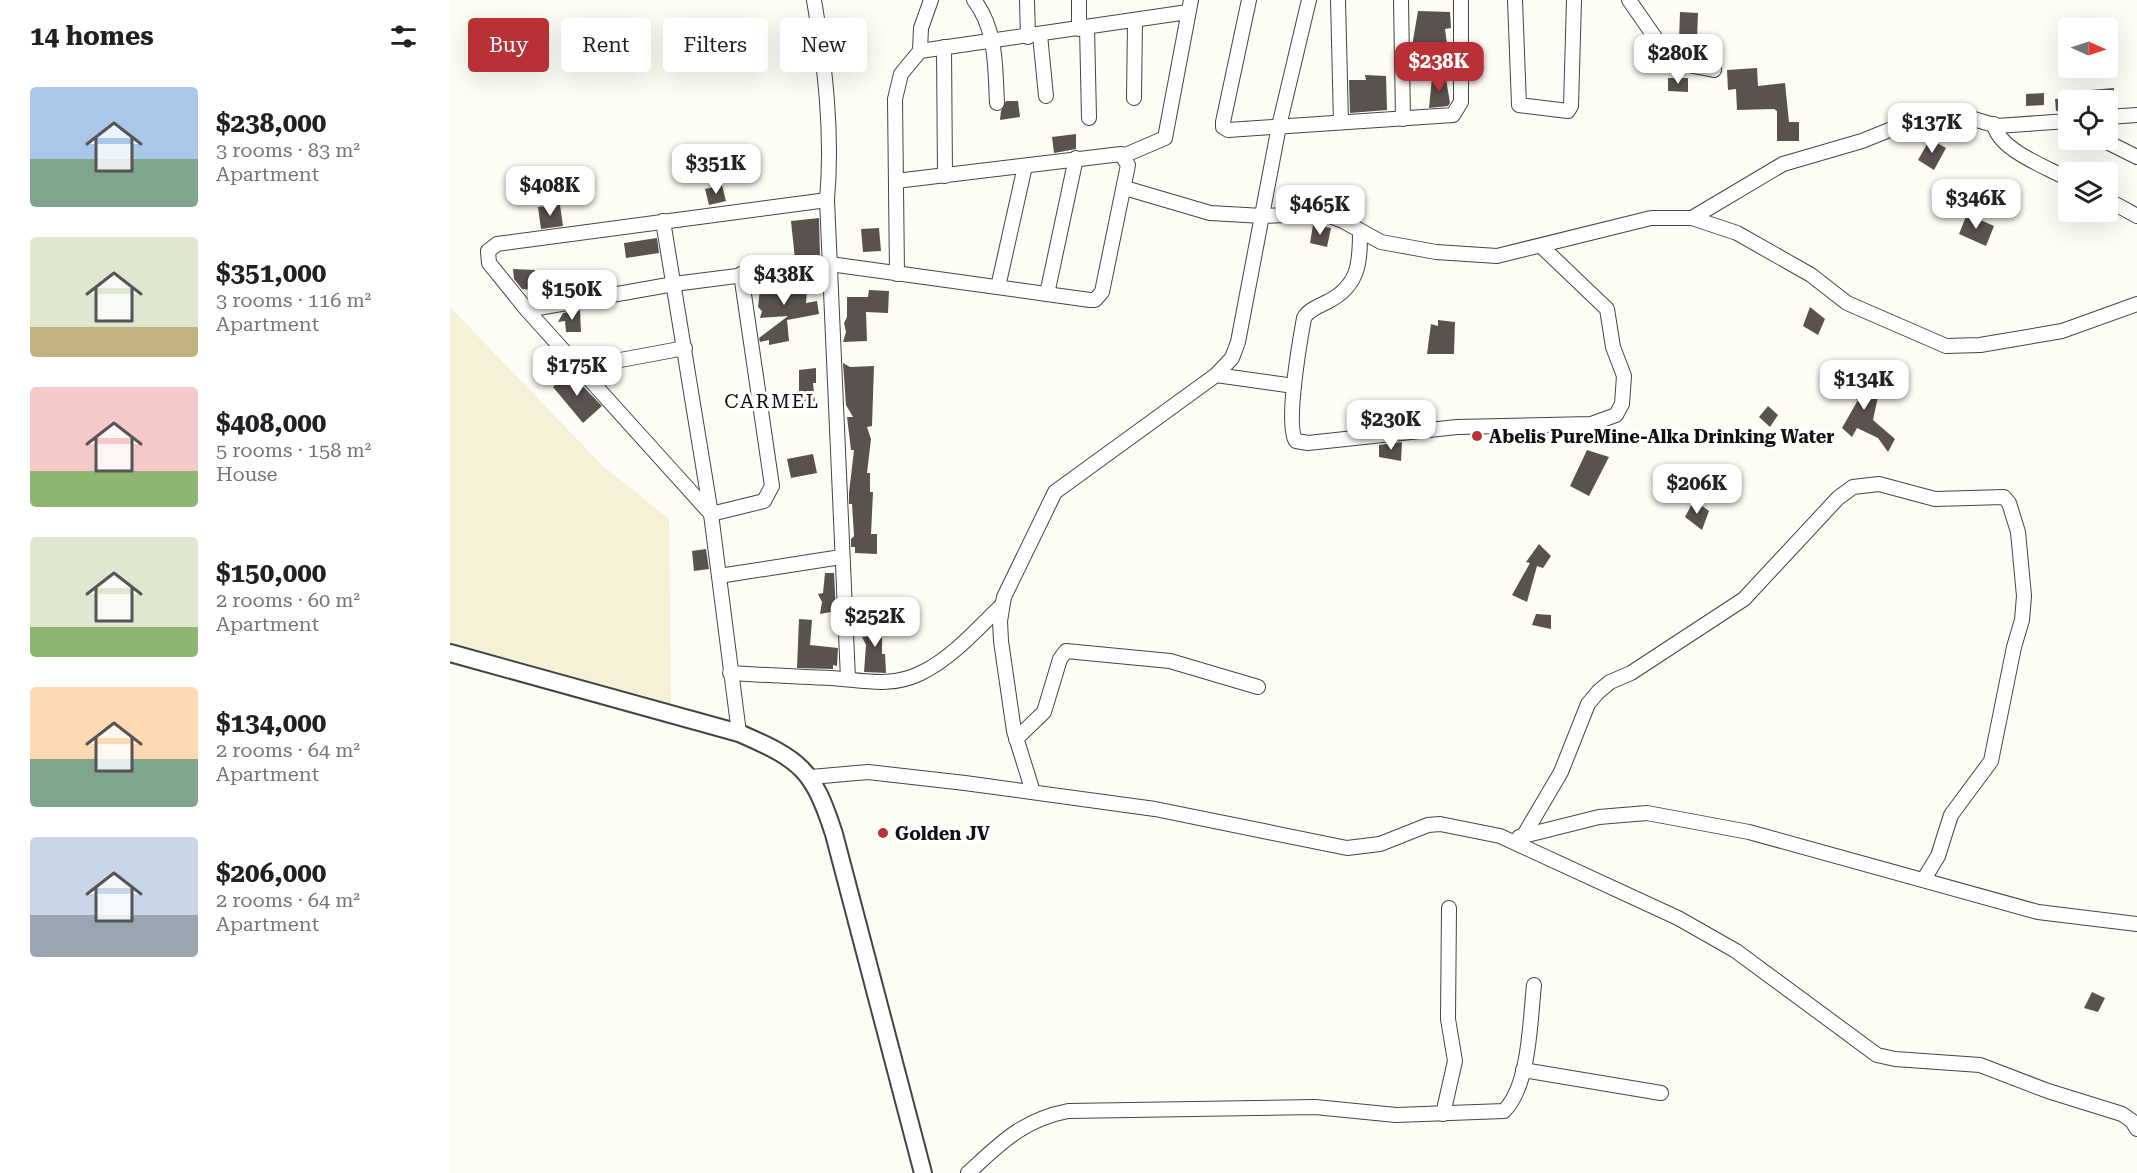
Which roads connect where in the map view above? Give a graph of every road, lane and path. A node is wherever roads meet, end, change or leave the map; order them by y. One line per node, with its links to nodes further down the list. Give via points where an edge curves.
1 (814, 0): 42 (street, via 830,121)
2 (931, 0): 20 (street, via 921,28)
3 (974, 0): 18 (street, via 986,18)
4 (1027, 0): 17 (street)
5 (1079, 0): 16 (street)
6 (1249, 0): 32 (street, via 1223,127 1228,130)
7 (1309, 0): 32 (street)
8 (1338, 0): 30 (street)
9 (1401, 0): 28 (street)
10 (1461, 0): 28 (street, via 1459,109 1451,116)
11 (1515, 0): 12 (street, via 1519,105 1568,111)
12 (1574, 0)
13 (1629, 0): 21 (street, via 1670,59)
14 (1190, 6): 15 (street); 34 (street, via 1165,138)
15 (1135, 20): 16 (street); 23 (street)
16 (1083, 28): 17 (street); 27 (street)
17 (1034, 36): 18 (street); 22 (street)
18 (993, 42): 19 (street); 24 (street)
19 (944, 47): 20 (street); 39 (street)
20 (920, 51): 40 (street, via 901,74 895,99)
21 (1714, 70)
22 (1046, 96)
23 (1134, 98)
24 (997, 103)
25 (2137, 115): 26 (street)
26 (2118, 116)
27 (1089, 118)
28 (1403, 119): 30 (street)
29 (2058, 121): 31 (street)
30 (1341, 122): 32 (street)
31 (1994, 124): 38 (street, via 1997,136 2006,145); 46 (street, via 1929,114 1862,141 1783,164)
32 (1279, 126): 44 (street)
33 (2118, 148): 35 (street)
34 (1123, 156): 36 (street); 41 (street, via 1128,165)
35 (2137, 157)
36 (1076, 158): 37 (street); 55 (street)
37 (1025, 166): 39 (street); 54 (street)
38 (2058, 174)
39 (945, 176): 40 (street)
40 (896, 181): 52 (street)
41 (1125, 188): 44 (street, via 1210,213); 55 (street, via 1105,285 1099,297 1090,300)
42 (827, 200): 47 (street); 50 (street)
43 (2118, 206): 45 (street)
44 (1263, 216): 48 (street, via 1322,213); 60 (street, via 1238,342 1232,358)
45 (2137, 216)
46 (1692, 218): 49 (street, via 1651,218); 56 (street, via 1737,233 1811,275 1847,303 1946,346 1980,345 2062,331)
47 (663, 220): 53 (street); 57 (street, via 490,247 489,263)
48 (1360, 232): 49 (street, via 1413,249 1483,256); 61 (street, via 1356,273 1336,297 1304,318)
49 (1540, 246): 61 (street, via 1607,309 1613,348 1624,376 1622,404 1616,415 1591,424 1457,427 1303,443 1296,441 1293,434)
50 (830, 264): 51 (street); 52 (street); 63 (street)
51 (741, 274): 53 (street); 62 (street, via 772,486 764,501)
52 (897, 274): 54 (street)
53 (674, 284): 57 (street); 58 (street)
54 (998, 287): 55 (street)
55 (1047, 294)
56 (2137, 304)
57 (527, 310): 59 (street)
58 (685, 348): 59 (street); 62 (street)
59 (577, 368): 62 (street)
60 (1216, 375): 61 (street); 65 (street, via 1055,492)
61 (1294, 387)
62 (711, 514): 64 (street)
63 (841, 557): 64 (street); 68 (street)
64 (719, 576): 67 (street)
65 (1002, 605): 68 (street, via 943,660 920,674 889,683); 71 (street, via 1001,641)
66 (450, 653): 70 (street)
67 (730, 673): 68 (street); 70 (street)
68 (848, 679)
69 (1258, 687): 71 (street, via 1170,661 1066,651 1044,712)
70 (739, 733): 72 (street, via 780,752)
71 (1016, 738): 73 (street)
72 (811, 777): 73 (street, via 887,774); 84 (street, via 834,834)
73 (1033, 792): 75 (street, via 1155,809 1347,848 1380,844 1440,824)
74 (1524, 835): 75 (street); 76 (street, via 1599,817 1647,813 1749,832); 76 (street, via 1552,791 1588,704 1598,692 1744,599 1846,492 1872,483 1925,498 2004,497 2018,532 2024,596 2022,620 1992,757 1951,815 1938,856)
75 (1509, 839): 83 (street, via 1667,912 1736,951 1877,1055 1980,1065 2122,1114)
76 (1924, 879): 78 (street, via 2038,912)
77 (1449, 908): 82 (street, via 1448,1019 1455,1061)
78 (2137, 924)
79 (1534, 985): 80 (street)
80 (1523, 1070): 81 (street); 82 (street, via 1504,1111)
81 (1661, 1093)
82 (1443, 1114): 85 (street, via 1396,1115 1315,1107 1068,1111 1040,1118 1014,1131)
83 (2137, 1129)
84 (923, 1173)
85 (968, 1173)

